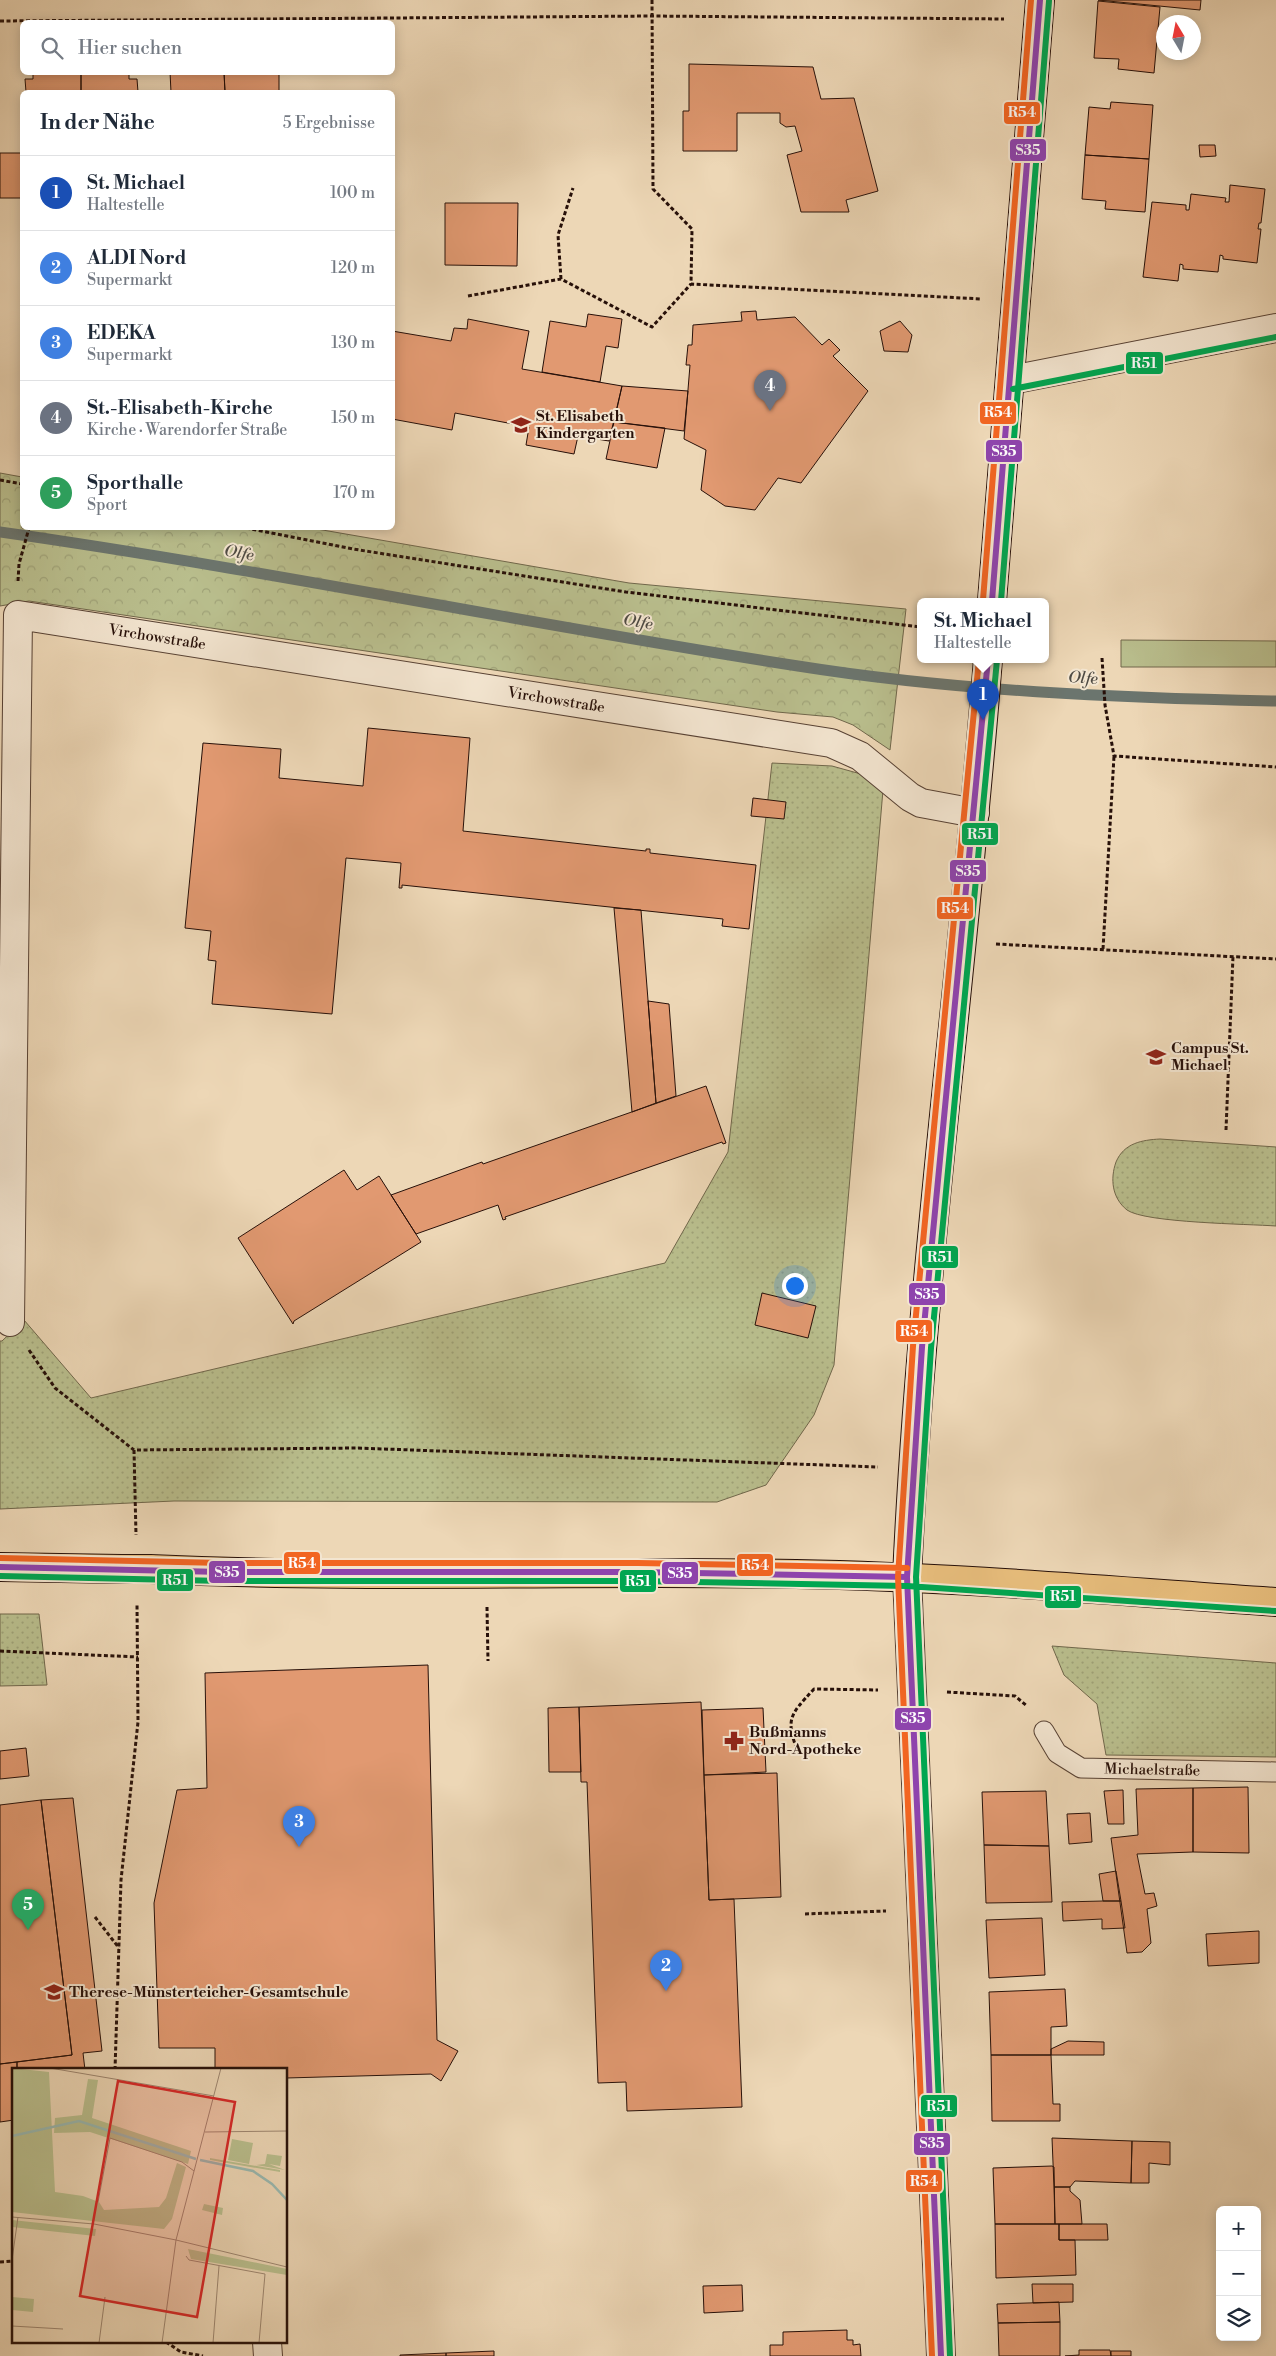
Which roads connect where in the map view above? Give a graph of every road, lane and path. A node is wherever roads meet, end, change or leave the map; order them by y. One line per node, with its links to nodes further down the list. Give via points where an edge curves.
1 (652, 0): 3 (path)
2 (1039, 10): 3 (path); 9 (street)
3 (652, 16): 4 (path); 7 (path, via 652,189 692,229)
4 (0, 20)
5 (573, 188): 6 (path, via 558,235)
6 (561, 279): 7 (path, via 652,327); 8 (path)
7 (691, 284): 9 (path)
8 (468, 296)
9 (1017, 301): 11 (street)
10 (1276, 328): 11 (street)
11 (1010, 380): 17 (street)
12 (0, 480): 13 (path)
13 (20, 484)
14 (28, 530): 16 (path)
15 (256, 530): 18 (path, via 353,549 626,592)
16 (19, 564)
17 (992, 598)
18 (917, 627)
19 (1102, 658): 21 (path, via 1105,705)
20 (988, 663): 23 (street)
21 (1114, 756): 22 (path); 25 (path)
22 (1276, 767)
23 (975, 813): 24 (street); 29 (street, Virchowstraße, via 921,803 860,756 831,743 18,615)
24 (961, 942): 25 (path); 31 (street)
25 (1103, 950): 26 (path)
26 (1233, 956): 27 (path); 28 (path)
27 (1276, 959)
28 (1226, 1130)
29 (10, 1322): 30 (path, via 55,1388)
30 (134, 1450): 31 (path, via 357,1448); 32 (path)
31 (912, 1468): 35 (street)
32 (136, 1538)
33 (0, 1567): 34 (main road, bridge, via 223,1572)
34 (485, 1572): 35 (main road); 40 (path)
35 (907, 1577): 37 (main road); 41 (street)
36 (137, 1598): 39 (path)
37 (1276, 1602)
38 (0, 1650): 39 (path)
39 (138, 1657): 48 (path, via 138,1722 121,1880)
40 (488, 1662)
41 (910, 1690): 42 (path, via 1015,1696 1032,1710); 43 (path, via 814,1689 794,1711 790,1721 790,1731); 45 (street)
42 (1044, 1731): 44 (lane, Michaelstraße, via 1057,1753 1081,1768)
43 (799, 1755)
44 (1276, 1772)
45 (920, 1909): 46 (path); 52 (street)
46 (805, 1914)
47 (95, 1917): 48 (path)
48 (119, 1949): 49 (path)
49 (115, 2068)
50 (169, 2344): 51 (path, via 181,2352)
51 (203, 2356)
52 (941, 2356)

